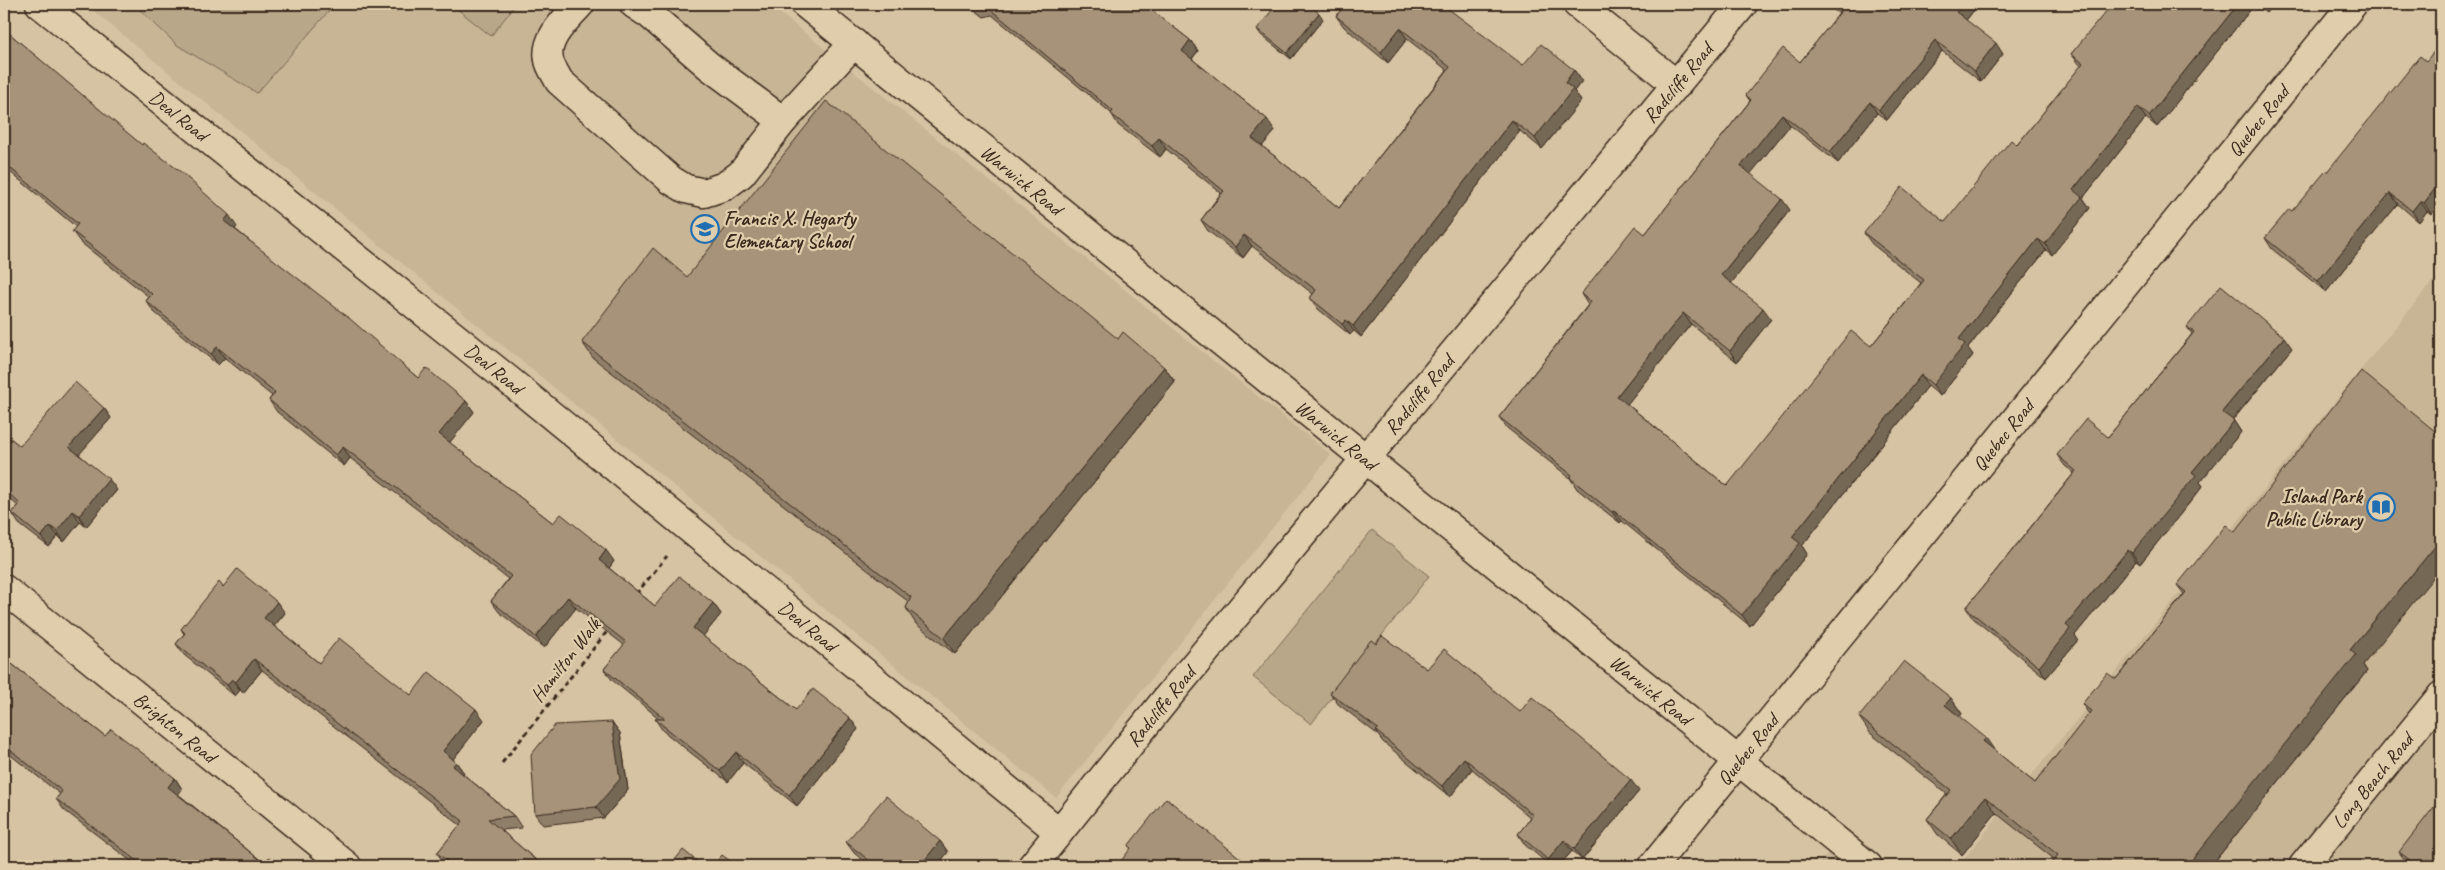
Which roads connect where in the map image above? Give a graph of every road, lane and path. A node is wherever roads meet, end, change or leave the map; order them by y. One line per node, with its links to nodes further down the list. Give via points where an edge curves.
1 (40, 4): 12 (street, Deal Road)
2 (580, 4): 10 (street, via 548,46 549,60 559,81 671,180 686,189 704,193 725,186 742,174)
3 (634, 4): 10 (street)
4 (805, 4): 8 (street, Warwick Road)
5 (1577, 4): 9 (street)
6 (1743, 4): 9 (street, Radcliffe Road)
7 (2354, 4): 17 (street, Quebec Road)
8 (854, 43): 10 (street); 11 (street, Warwick Road)
9 (1677, 85): 11 (street, Radcliffe Road)
10 (783, 121)
11 (1367, 459): 17 (street, Warwick Road); 19 (street, Radcliffe Road)
12 (689, 528): 14 (path); 19 (street, Deal Road)
13 (4, 589): 20 (street, Brighton Road)
14 (635, 596)
15 (611, 626): 18 (path, Hamilton Walk)
16 (2441, 696): 24 (street, Long Beach Road)
17 (1740, 760): 22 (street, Quebec Road); 23 (street, Warwick Road)
18 (502, 763)
19 (1059, 832): 21 (street, Radcliffe Road)
20 (347, 866)
21 (1032, 866)
22 (1653, 866)
23 (1868, 866)
24 (2303, 866)

